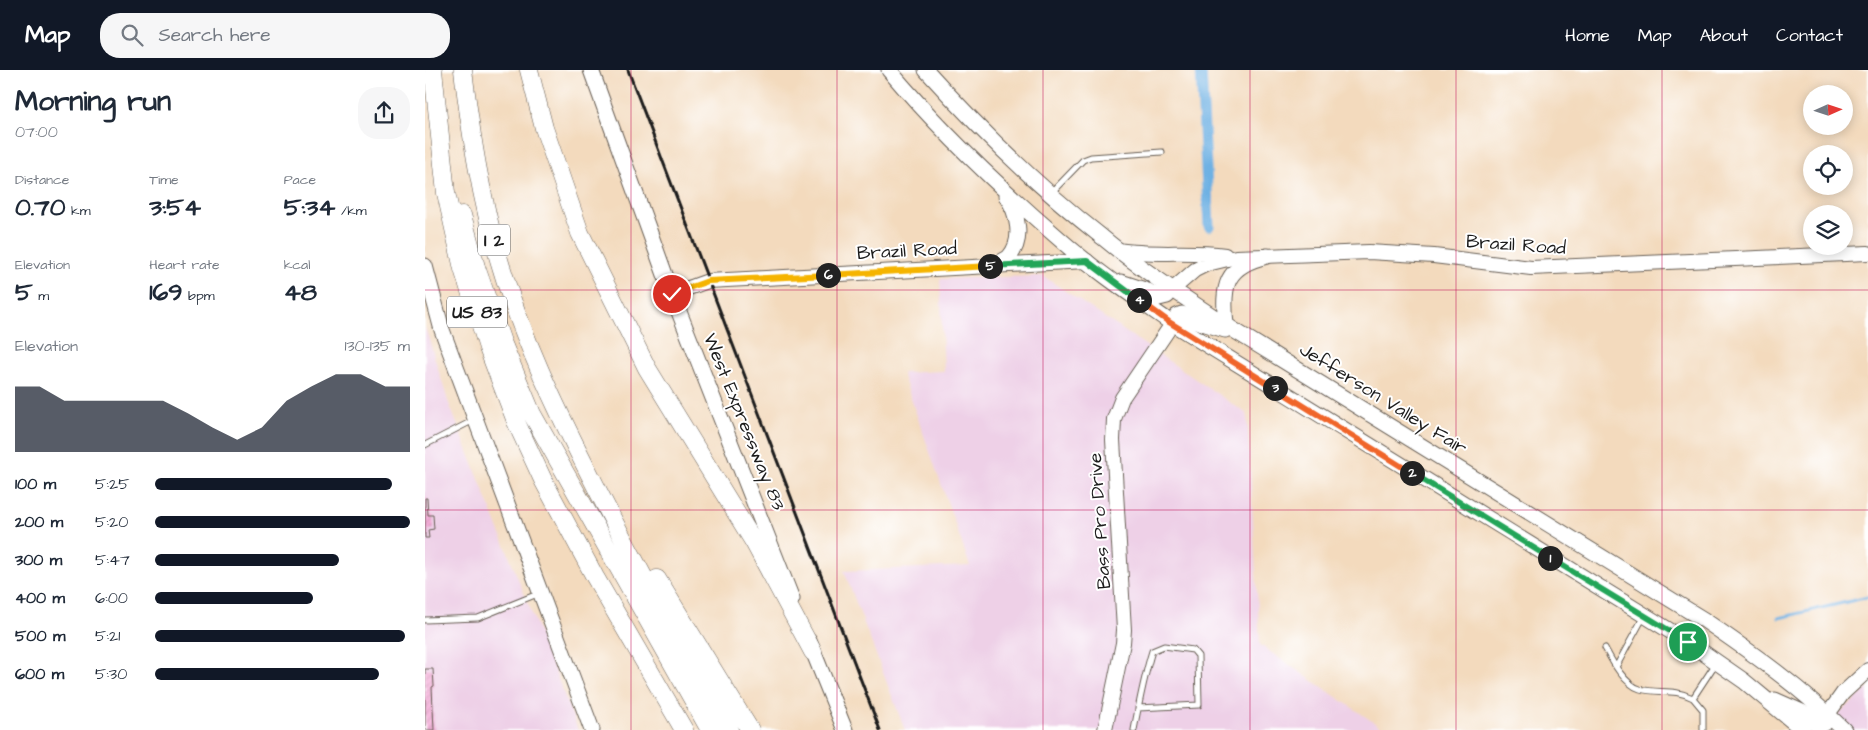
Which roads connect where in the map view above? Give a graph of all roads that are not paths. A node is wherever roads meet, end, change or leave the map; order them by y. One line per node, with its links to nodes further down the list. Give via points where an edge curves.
1 (433, 70): 7 (highway)
2 (463, 70): 24 (highway, I 2, via 477,163 493,238 518,318)
3 (529, 70): 31 (highway, via 544,128 580,233 647,368 754,542)
4 (591, 70): 20 (main road, West Expressway 83)
5 (889, 70): 9 (main road)
6 (926, 70): 10 (main road, Jefferson Valley Fair, via 990,139)
7 (435, 98): 40 (highway, US 83, via 446,194 463,269 517,424 595,576); 41 (highway, via 476,267 532,414)
8 (1162, 152): 10 (lane, via 1091,157 1083,160)
9 (995, 181): 15 (main road); 17 (main road, via 1010,201 1018,224 1014,248 1008,258)
10 (1050, 194): 11 (main road, Jefferson Valley Fair)
11 (1118, 250): 14 (street); 19 (main road, Jefferson Valley Fair)
12 (1868, 253): 13 (street, Brazil Road, via 1531,268 1401,253)
13 (1267, 256): 14 (street, Brazil Road); 22 (main road, via 1243,264 1230,277 1225,296)
14 (1236, 257): 19 (street, Brazil Road, via 1207,264)
15 (1087, 261): 17 (street, Brazil Road); 18 (main road)
16 (425, 266): 25 (main road, via 442,330)
17 (995, 266): 20 (street, Brazil Road, via 708,281)
18 (1105, 276): 19 (main road, via 1159,298); 21 (main road)
19 (1172, 290): 22 (main road, Jefferson Valley Fair)
20 (672, 294): 31 (main road, West Expressway 83)
21 (1172, 324): 23 (main road, via 1182,314); 28 (main road); 45 (street, Bass Pro Drive, via 1122,398 1114,419 1124,630)
22 (1226, 325): 23 (main road, Jefferson Valley Fair)
23 (1243, 336): 38 (main road, Jefferson Valley Fair, via 1704,620 1754,654)
24 (554, 403): 42 (highway, via 643,577); 43 (highway, via 641,554)
25 (475, 420): 26 (lane); 27 (main road)
26 (425, 445)
27 (540, 593): 29 (lane, via 478,618); 39 (main road)
28 (1644, 615): 32 (main road); 33 (lane)
29 (425, 620)
30 (1605, 648): 33 (lane)
31 (813, 652): 44 (main road, West Expressway 83)
32 (1717, 662): 35 (main road); 36 (lane)
33 (1616, 667): 36 (lane, via 1638,689 1683,693)
34 (1868, 670): 38 (street)
35 (1744, 681): 38 (main road, via 1802,712 1818,725 1825,723); 48 (main road)
36 (1693, 698): 47 (lane, via 1703,710)
37 (1138, 708): 37 (lane, via 1152,651 1164,646 1193,650 1198,656 1199,705); 46 (lane)
38 (1828, 714): 49 (main road, Jefferson Valley Fair)
39 (592, 730)
40 (684, 730)
41 (710, 730)
42 (729, 730)
43 (749, 730)
44 (845, 730)
45 (1105, 730)
46 (1134, 730)
47 (1703, 730)
48 (1803, 730)
49 (1844, 730)

